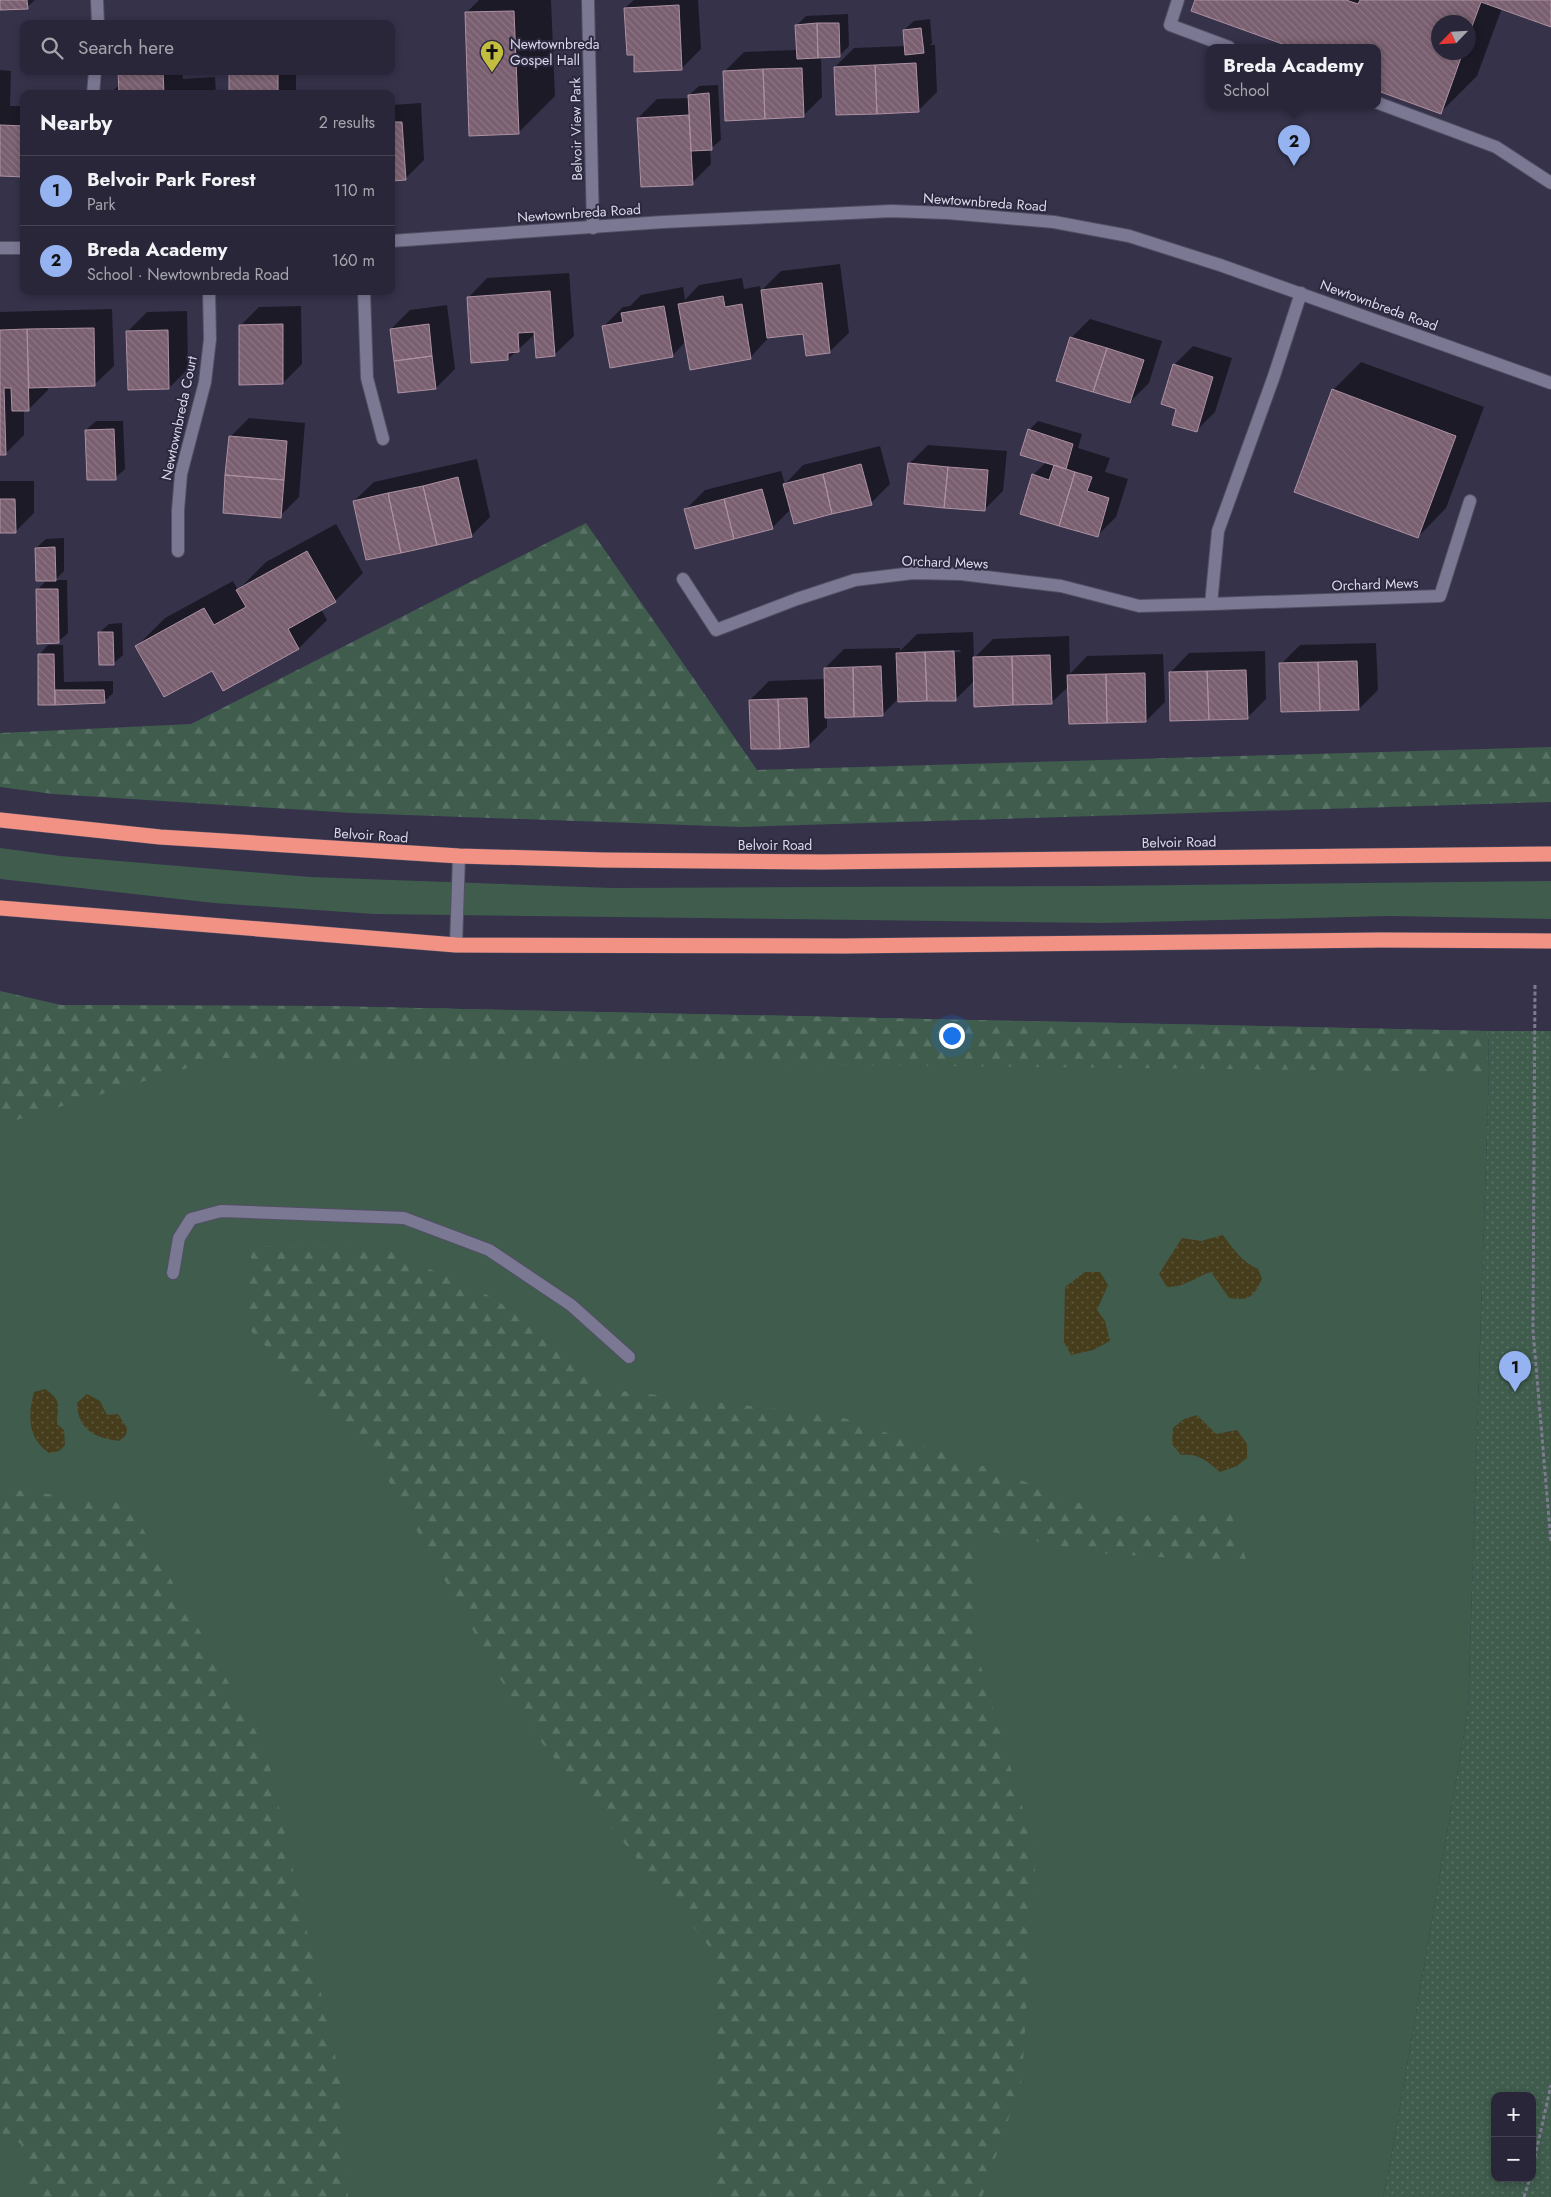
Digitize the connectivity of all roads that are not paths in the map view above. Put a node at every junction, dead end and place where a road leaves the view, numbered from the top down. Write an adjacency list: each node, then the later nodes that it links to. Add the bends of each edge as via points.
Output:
1 (97, 0): 4 (street)
2 (588, 0): 10 (street, Belvoir View Park)
3 (1178, 0): 5 (street, via 1170,25)
4 (98, 20)
5 (1221, 44)
6 (95, 75): 7 (street)
7 (93, 90)
8 (1381, 104): 9 (street, via 1496,147)
9 (1551, 183)
10 (593, 228): 11 (street, Newtownbreda Road); 14 (street, Newtownbreda Road, via 891,211 1054,222 1129,236)
11 (395, 241)
12 (0, 248): 13 (street)
13 (20, 248)
14 (1301, 293): 17 (street, Newtownbreda Road); 22 (street, via 1218,531)
15 (209, 295): 20 (street, Newtownbreda Court, via 210,339 205,382 181,474)
16 (364, 295): 18 (street, via 367,378)
17 (1551, 383)
18 (383, 439)
19 (1470, 501): 22 (street, Orchard Mews, via 1440,596)
20 (178, 550)
21 (683, 579): 22 (street, Orchard Mews, via 716,630 855,580 913,572 1061,586 1139,606)
22 (1211, 604)
23 (0, 820): 25 (highway, Belvoir Road, via 160,837)
24 (1551, 854): 25 (highway, Belvoir Road, via 822,862)
25 (458, 856): 28 (street)
26 (0, 908): 28 (highway)
27 (1551, 941): 28 (highway)
28 (456, 945)
29 (173, 1273): 30 (street, via 179,1238 191,1219 221,1212 404,1218 489,1250 571,1305)
30 (629, 1357)

